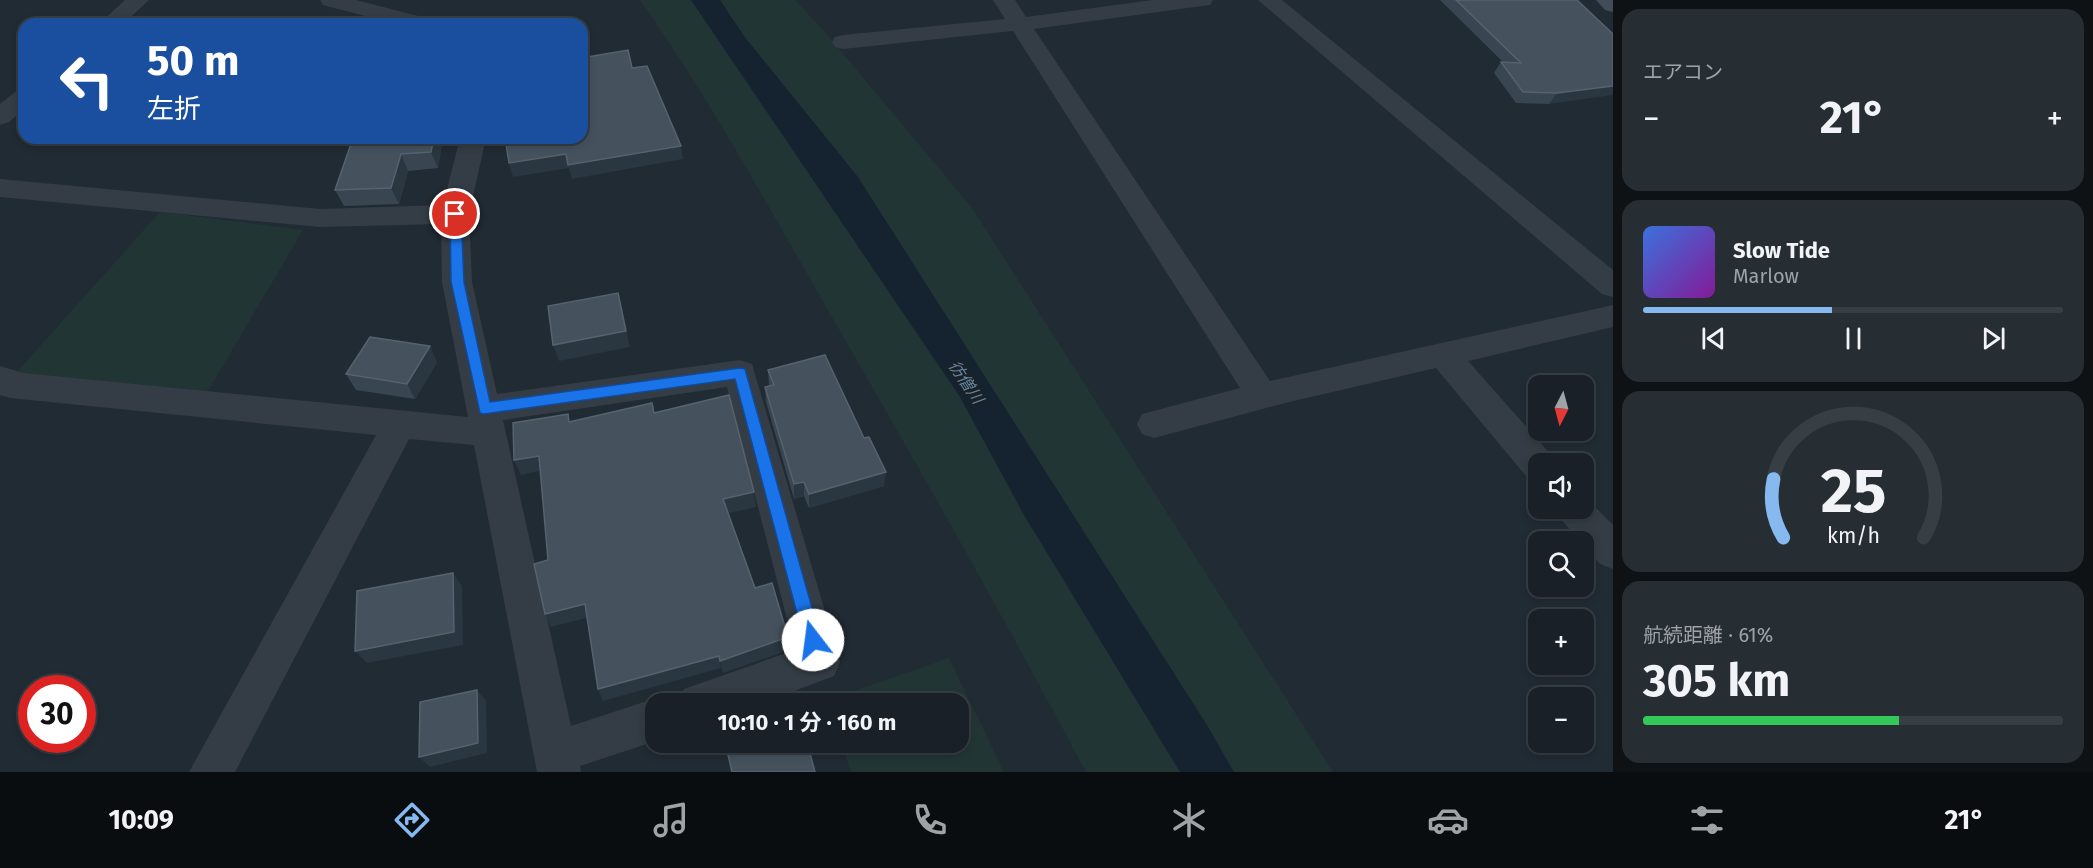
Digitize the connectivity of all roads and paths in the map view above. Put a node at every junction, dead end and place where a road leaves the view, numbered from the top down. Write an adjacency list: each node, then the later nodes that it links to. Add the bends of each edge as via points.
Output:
1 (138, 0): 8 (street)
2 (331, 0): 9 (street)
3 (1004, 0): 10 (street)
4 (1202, 0): 10 (street)
5 (1269, 0): 17 (street)
6 (1607, 0): 7 (street)
7 (1613, 5)
8 (117, 18)
9 (399, 18)
10 (1020, 24): 11 (street); 21 (street)
11 (843, 42)
12 (18, 102): 13 (street)
13 (0, 117)
14 (472, 144): 16 (street)
15 (0, 188): 16 (street, via 320,218)
16 (455, 214): 22 (street, via 457,282)
17 (1613, 286)
18 (1613, 316): 19 (street)
19 (1444, 355): 21 (street); 25 (street)
20 (0, 379): 24 (street, via 10,380 10,385)
21 (1262, 395): 23 (street)
22 (487, 421): 24 (street); 28 (street, via 740,373 819,662); 30 (street)
23 (1154, 424)
24 (399, 425): 31 (street)
25 (1528, 453)
26 (1584, 519): 27 (street)
27 (1613, 552)
28 (730, 693)
29 (645, 723): 30 (street)
30 (557, 763)
31 (211, 772)

